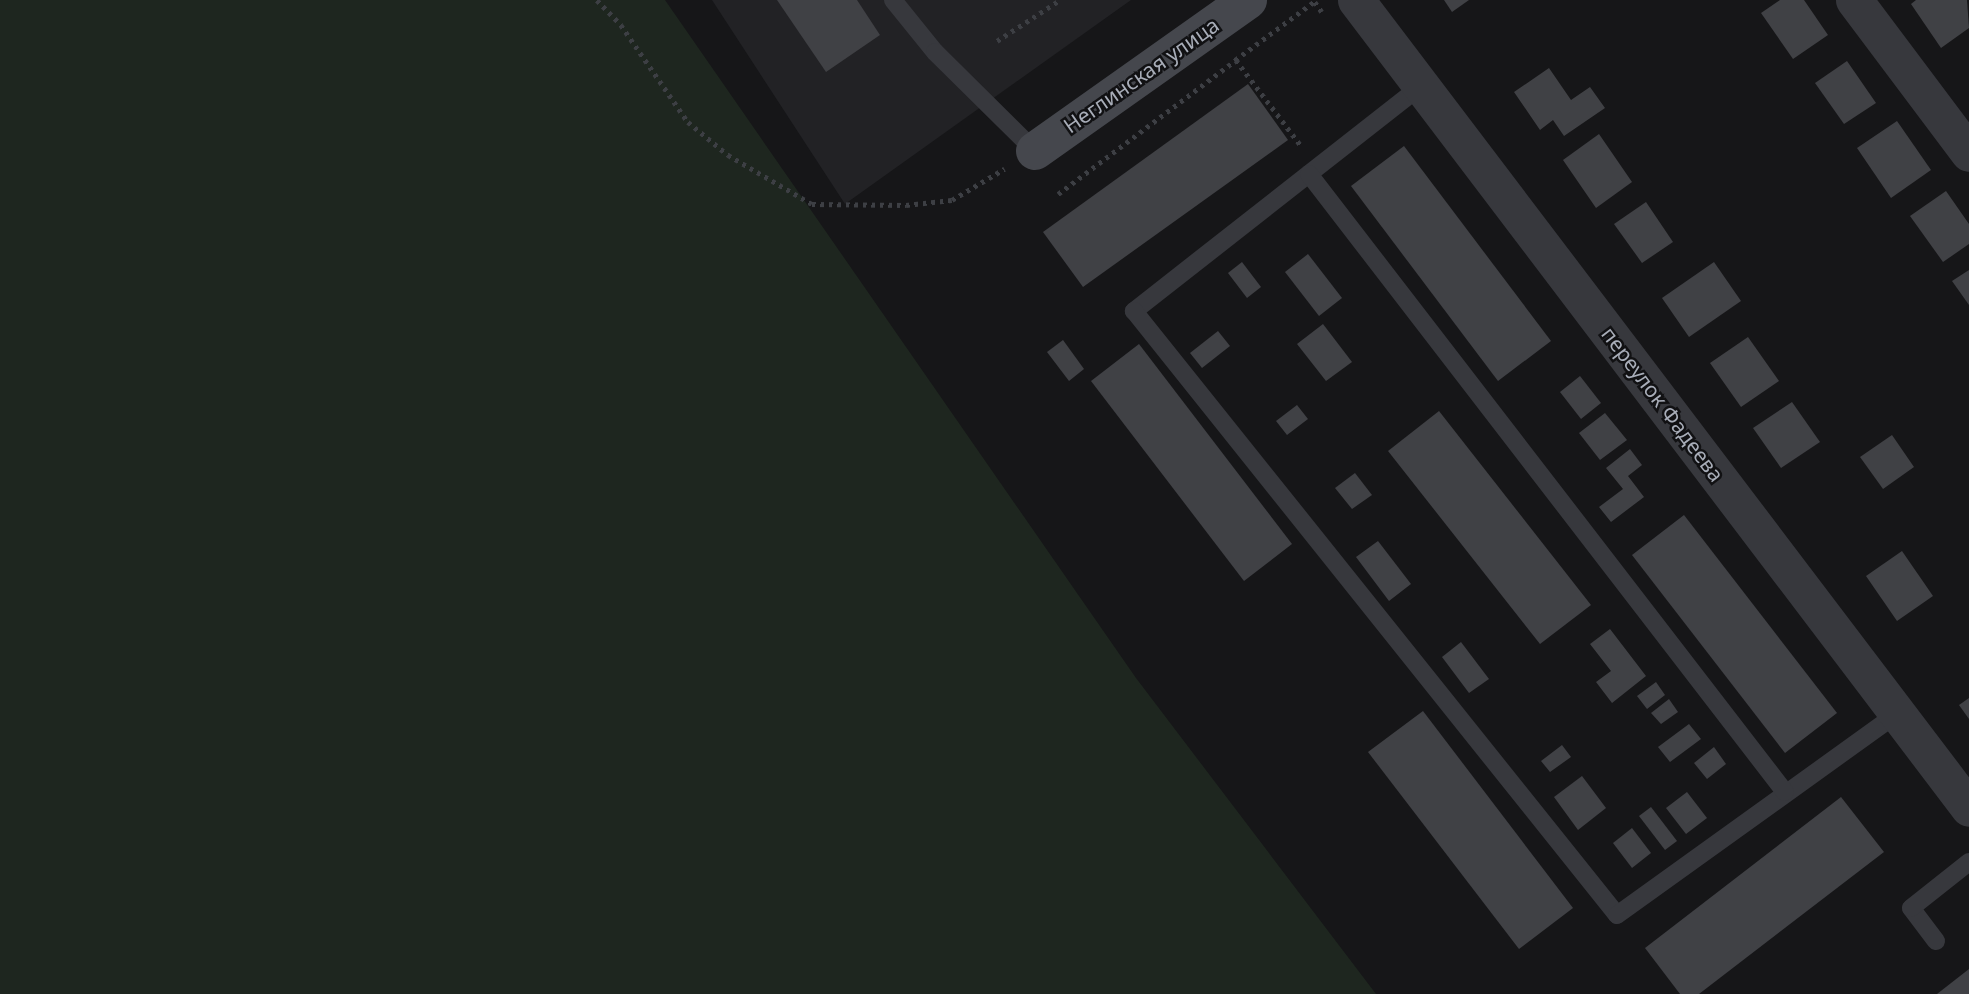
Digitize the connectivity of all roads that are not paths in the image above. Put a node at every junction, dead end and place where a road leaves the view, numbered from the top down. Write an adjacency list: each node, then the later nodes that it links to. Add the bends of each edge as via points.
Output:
1 (894, 0): 6 (lane, via 935,52)
2 (1248, 0): 6 (street, Неглинская улица)
3 (1356, 0): 5 (street, переулок Фадеева)
4 (1854, 0): 7 (street)
5 (1421, 86): 8 (lane); 9 (street, переулок Фадеева)
6 (1035, 151)
7 (1969, 153)
8 (1313, 171): 10 (lane); 10 (lane, via 1134,311 1617,915)
9 (1897, 714): 10 (lane); 11 (street, переулок Фадеева)
10 (1785, 792)
11 (1969, 808)
12 (1969, 862): 13 (lane, via 1911,908)
13 (1936, 941)

